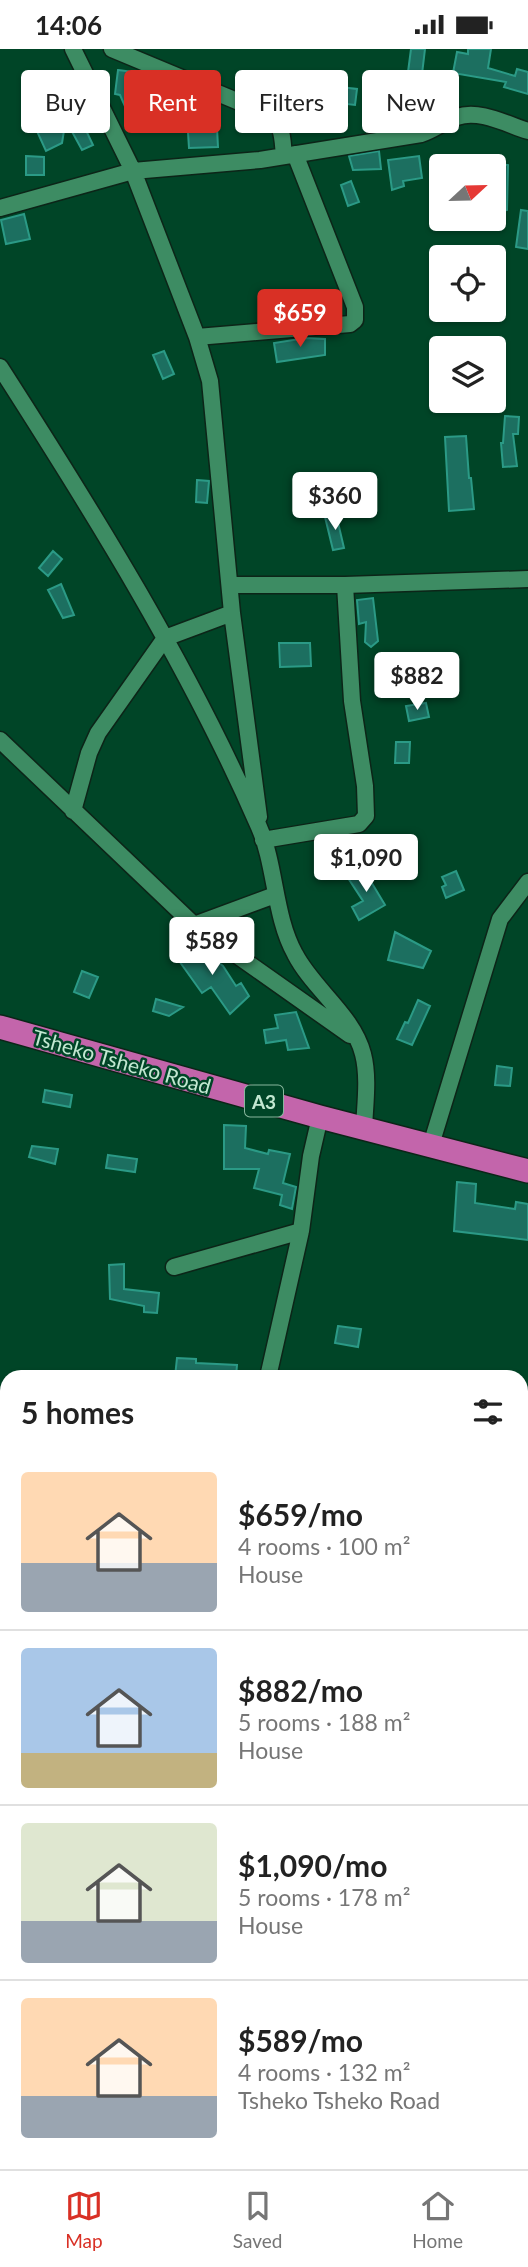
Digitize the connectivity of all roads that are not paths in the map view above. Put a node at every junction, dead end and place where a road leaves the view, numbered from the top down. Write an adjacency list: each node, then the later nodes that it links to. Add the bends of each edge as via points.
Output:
1 (73, 49): 5 (street)
2 (112, 49): 4 (street, via 268,114 277,120)
3 (528, 131): 4 (street, via 477,114 459,116 421,134)
4 (289, 155): 5 (street); 7 (street, via 355,307 355,320)
5 (133, 171): 6 (street); 7 (street)
6 (0, 208)
7 (197, 337): 10 (street, via 210,381)
8 (0, 367): 13 (street)
9 (528, 579): 11 (street)
10 (231, 585): 11 (street); 12 (street)
11 (345, 585): 16 (street, via 352,701 366,816 359,824)
12 (232, 613): 13 (street); 16 (street)
13 (165, 638): 15 (street, via 98,733); 16 (street)
14 (0, 740): 15 (street)
15 (73, 811): 19 (street)
16 (262, 835): 18 (street)
17 (528, 882): 24 (street, via 500,919)
18 (275, 895): 19 (street); 21 (street, via 295,956)
19 (194, 925): 21 (street)
20 (0, 1027): 22 (highway, Tsheko Tsheko Road / A3)
21 (356, 1039): 23 (street, via 364,1057)
22 (320, 1117): 23 (highway, Tsheko Tsheko Road / A3); 26 (street)
23 (365, 1128): 24 (highway, Tsheko Tsheko Road / A3)
24 (431, 1145): 25 (highway, Tsheko Tsheko Road / A3)
25 (528, 1171)
26 (301, 1231): 27 (street); 28 (street)
27 (174, 1267)
28 (270, 1370)

